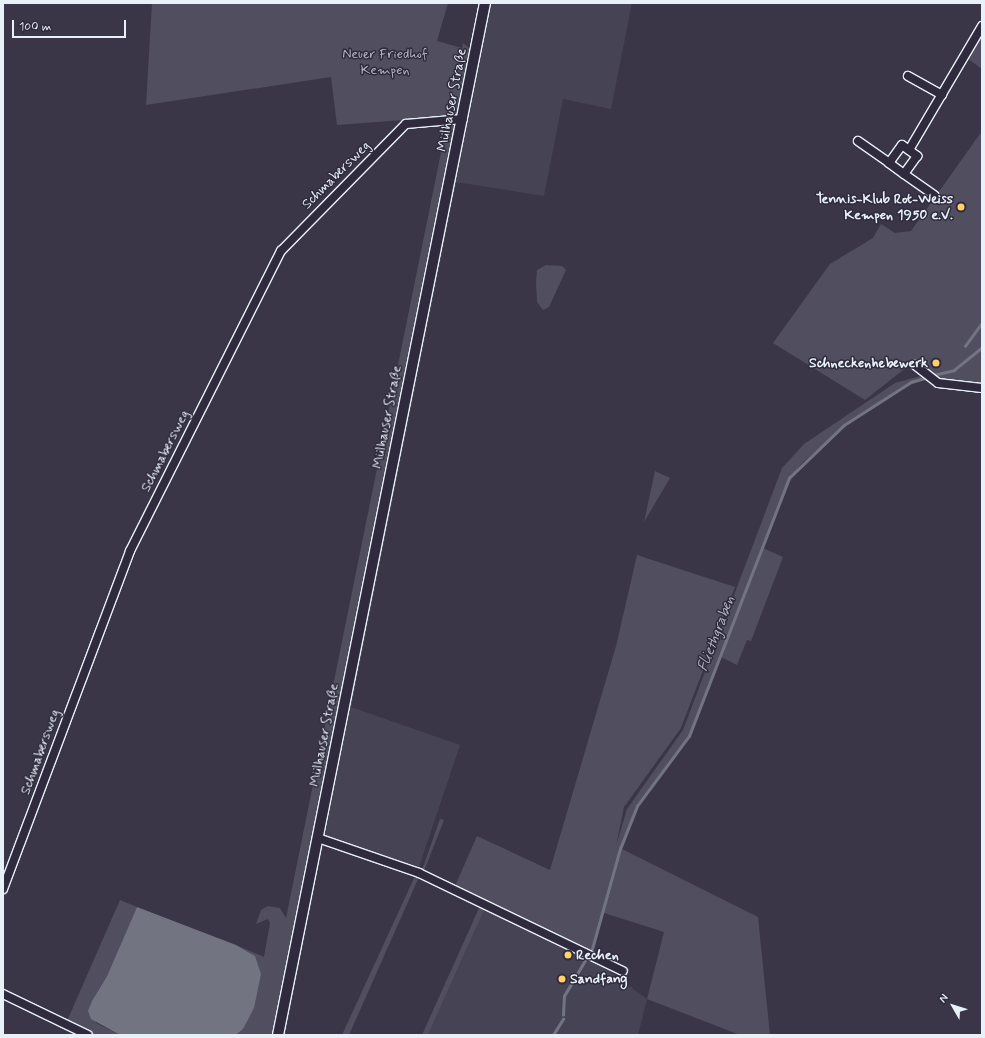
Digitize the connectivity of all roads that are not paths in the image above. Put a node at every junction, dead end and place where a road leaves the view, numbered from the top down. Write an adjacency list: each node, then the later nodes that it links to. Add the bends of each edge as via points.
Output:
1 (485, 3): 5 (street, Mülhauser Straße)
2 (982, 26): 4 (street)
3 (908, 76): 4 (street)
4 (942, 95): 7 (street)
5 (463, 119): 13 (street, Mülhauser Straße); 14 (street, Schmabersweg, via 406,124 281,251 130,551)
6 (858, 141): 8 (street)
7 (909, 150): 8 (street, via 902,145); 9 (street, via 917,156)
8 (889, 163): 9 (street)
9 (904, 174): 10 (street)
10 (934, 195)
11 (915, 365): 12 (street, via 938,383)
12 (982, 388)
13 (318, 838): 15 (street, via 419,873); 18 (street, Mülhauser Straße)
14 (3, 889)
15 (623, 971)
16 (3, 994): 17 (street)
17 (88, 1035)
18 (278, 1035)

